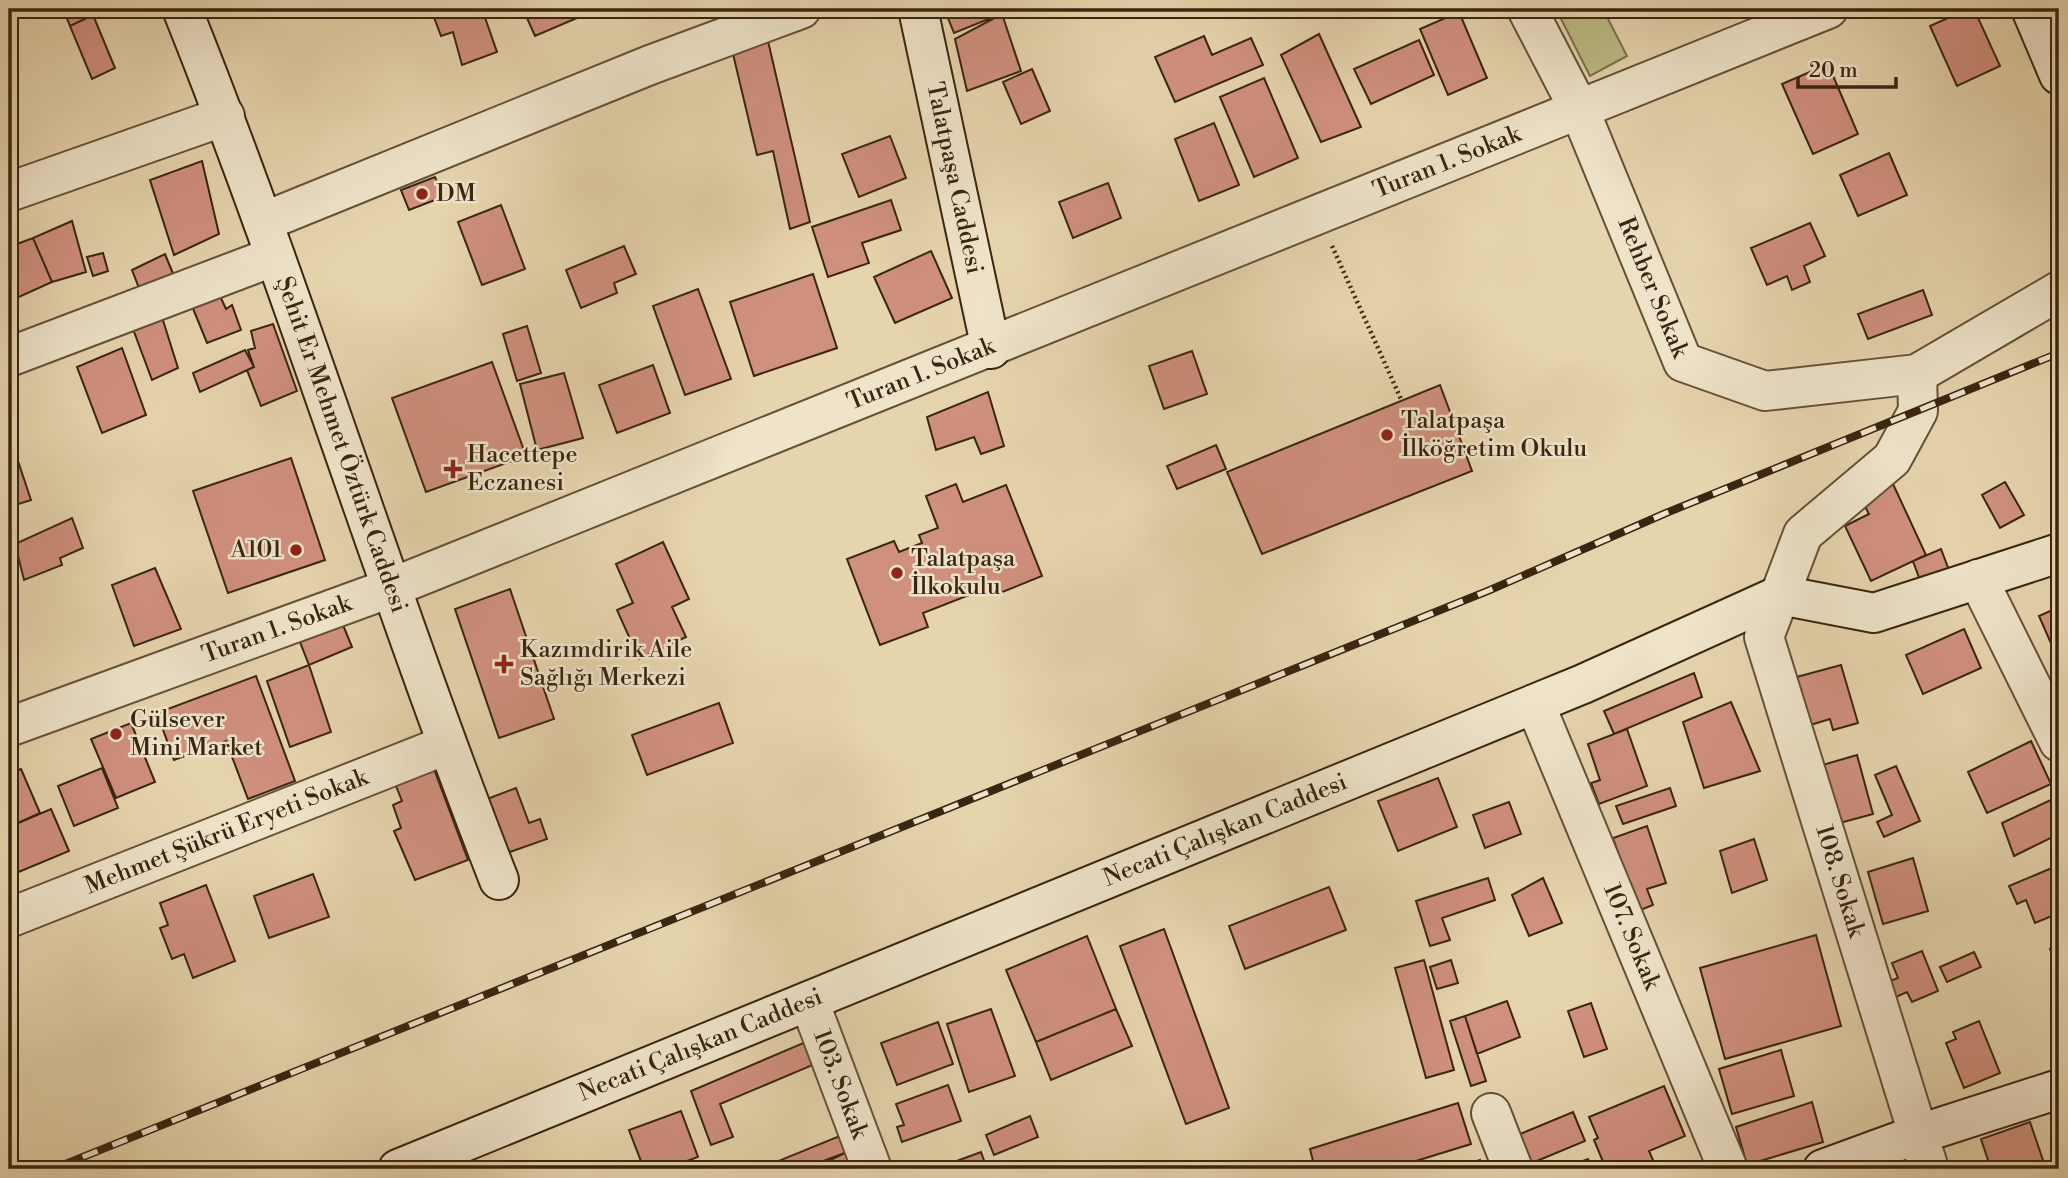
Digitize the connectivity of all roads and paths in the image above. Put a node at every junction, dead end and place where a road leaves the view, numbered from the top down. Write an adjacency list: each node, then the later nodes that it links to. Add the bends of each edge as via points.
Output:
1 (182, 9): 9 (street, Şehit Er Mehmet Öztürk Caddesi)
2 (801, 9): 12 (street, via 650,65)
3 (918, 9): 14 (street, Talatpaşa Caddesi)
4 (1527, 9): 8 (street, Rehber Sokak)
5 (1828, 9): 8 (street, Turan 1. Sokak)
6 (2031, 9): 7 (street)
7 (2059, 75)
8 (1580, 111): 14 (street, Turan 1. Sokak); 16 (street, Rehber Sokak, via 1676,364 1765,391)
9 (225, 116): 10 (street); 12 (street, Şehit Er Mehmet Öztürk Caddesi)
10 (9, 192)
11 (1326, 234): 17 (path)
12 (269, 239): 15 (street); 20 (street, Şehit Er Mehmet Öztürk Caddesi)
13 (2059, 291): 16 (street, Rehber Sokak)
14 (990, 349): 20 (street, Turan 1. Sokak)
15 (9, 357)
16 (1917, 374): 21 (street, 108. Sokak, via 1918,411 1892,459 1803,534)
17 (1401, 399)
18 (2059, 553): 19 (street)
19 (1978, 579): 21 (street, via 1874,613); 24 (street)
20 (393, 587): 23 (street, Turan 1. Sokak); 25 (street, Şehit Er Mehmet Öztürk Caddesi)
21 (1780, 594): 22 (street, Necati Çalışkan Caddesi); 31 (street, 108. Sokak, via 1764,637)
22 (1535, 704): 28 (street, Necati Çalışkan Caddesi); 35 (street, 107. Sokak)
23 (9, 727)
24 (2059, 742)
25 (446, 745): 26 (street, Şehit Er Mehmet Öztürk Caddesi); 27 (street, Mehmet Şükrü Eryeti Sokak)
26 (499, 880)
27 (9, 918)
28 (809, 1001): 32 (street, Necati Çalışkan Caddesi); 33 (street, 103. Sokak)
29 (2059, 1089): 31 (street)
30 (1491, 1113): 34 (street)
31 (1922, 1152): 36 (street)
32 (398, 1169)
33 (872, 1169)
34 (1513, 1169)
35 (1728, 1169)
36 (1823, 1169)

